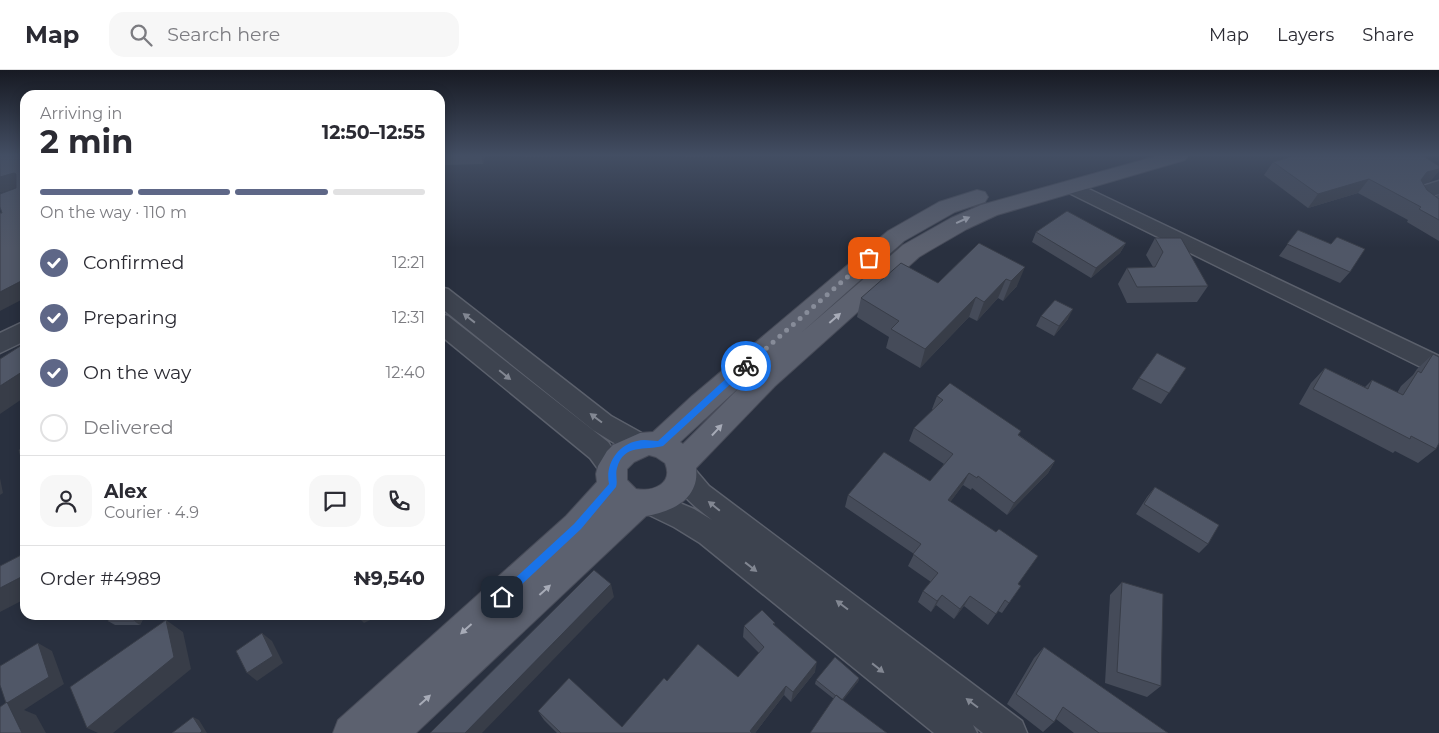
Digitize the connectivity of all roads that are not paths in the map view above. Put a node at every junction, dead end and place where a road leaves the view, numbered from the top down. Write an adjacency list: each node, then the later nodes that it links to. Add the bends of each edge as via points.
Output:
1 (1012, 187): 10 (main road, via 947,207 918,222 869,258 702,404)
2 (1072, 187): 9 (street); 11 (main road, one-way to 2, via 766,379 911,251 960,221)
3 (1439, 188): 4 (street, via 1421,195)
4 (1439, 210)
5 (445, 299): 10 (street, one-way to 5, via 602,423)
6 (445, 326): 12 (street, one-way to 12, via 599,450)
7 (20, 333): 8 (street)
8 (0, 344)
9 (1439, 367)
10 (649, 444): 11 (main road, via 670,448 678,456); 12 (main road, via 627,449 619,456)
11 (683, 469): 12 (main road, via 680,485 663,500); 16 (street, one-way to 11, via 721,511 700,494)
12 (629, 490): 13 (main road, one-way to 13, via 578,526); 14 (main road, one-way to 12); 15 (street, one-way to 15, via 710,534)
13 (351, 733)
14 (389, 733)
15 (960, 733)
16 (1010, 733)

